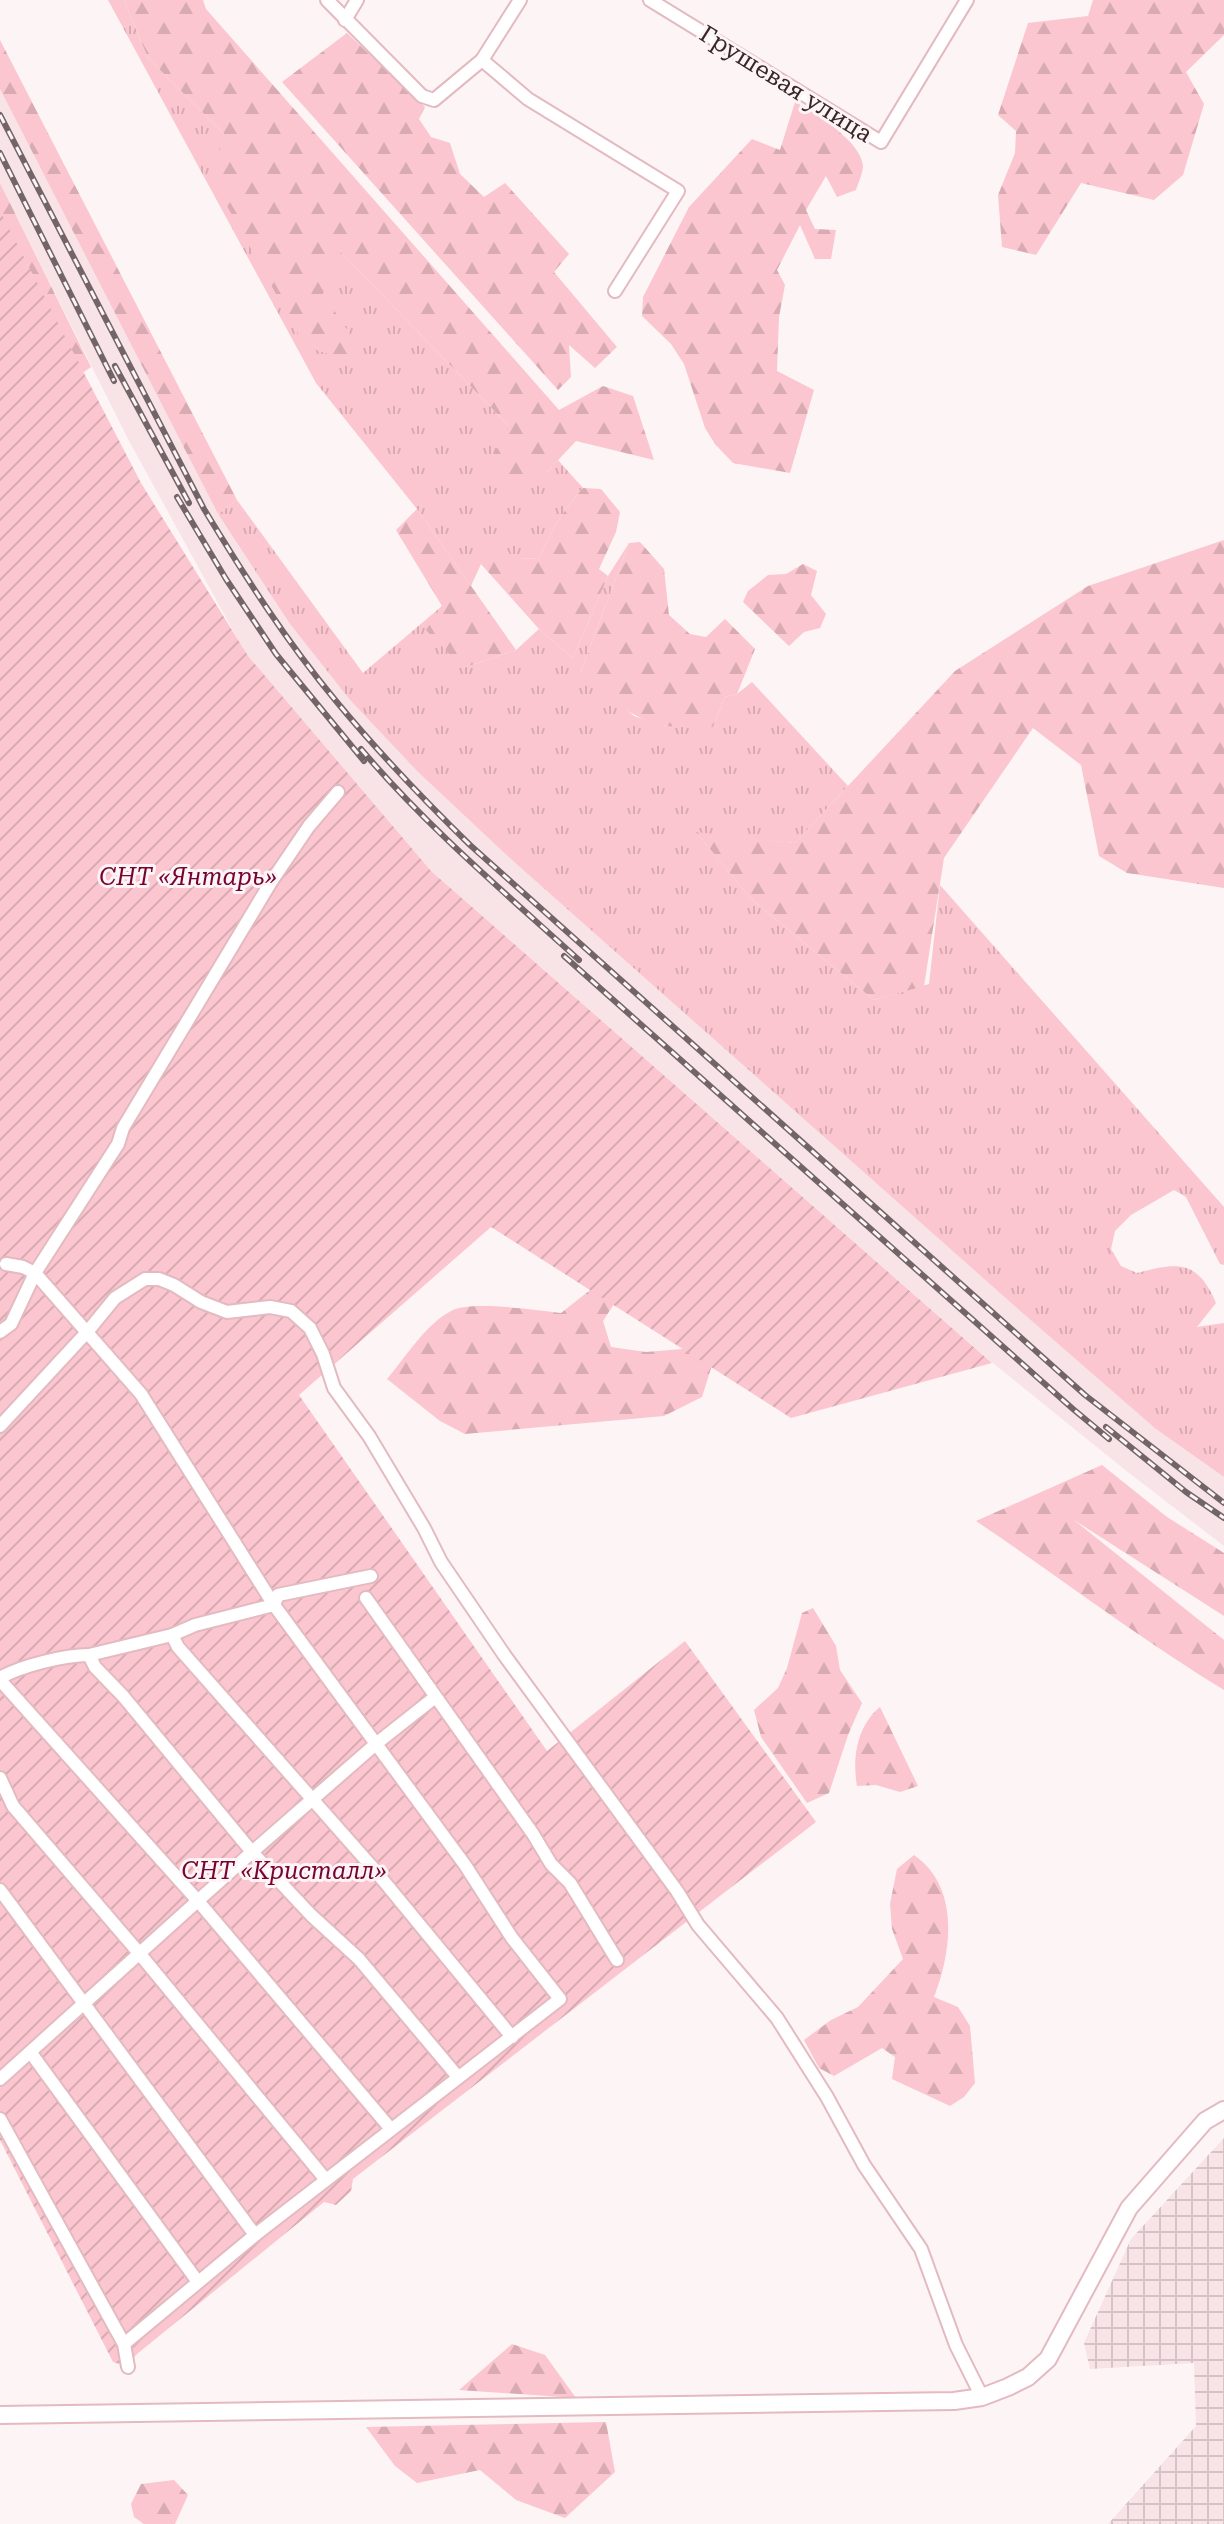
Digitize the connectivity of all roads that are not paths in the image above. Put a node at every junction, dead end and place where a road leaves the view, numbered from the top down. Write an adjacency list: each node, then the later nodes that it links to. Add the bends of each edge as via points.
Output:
1 (327, 0): 6 (street)
2 (357, 0): 6 (street)
3 (520, 0): 7 (street)
4 (650, 0): 5 (street, Грушевая улица, via 881,142)
5 (967, 0)
6 (345, 20): 7 (street, via 422,96 434,100)
7 (482, 60): 8 (street, via 528,99 678,191)
8 (615, 291)
9 (338, 792): 11 (street, via 271,882 118,1144)
10 (6, 1264): 11 (street)
11 (35, 1273): 12 (street); 13 (street, via 11,1324)
12 (88, 1331): 14 (street); 17 (street, via 141,1394); 43 (street, via 115,1298 145,1279 159,1279 216,1309 291,1311 310,1328 334,1388 369,1436 474,1613 698,1925 777,2018 827,2097 864,2165 921,2249 956,2345)
13 (0, 1332)
14 (0, 1426)
15 (371, 1576): 17 (street, via 278,1595)
16 (366, 1598): 21 (street)
17 (274, 1605): 18 (street); 22 (street)
18 (172, 1635): 19 (street); 24 (street)
19 (89, 1655): 20 (street); 25 (street)
20 (0, 1679): 27 (street)
21 (434, 1698): 22 (street); 29 (street, via 551,1864 570,1883)
22 (377, 1743): 24 (street); 31 (street, via 560,1999)
23 (0, 1778): 28 (street, via 13,1806)
24 (312, 1800): 25 (street); 31 (street)
25 (252, 1852): 27 (street); 33 (street, via 359,1959)
26 (0, 1890): 30 (street)
27 (198, 1901): 28 (street); 37 (street)
28 (139, 1953): 30 (street); 38 (street)
29 (617, 1960)
30 (85, 2003): 32 (street); 39 (street)
31 (512, 2037): 33 (street)
32 (31, 2053): 34 (street); 40 (street)
33 (458, 2077): 37 (street)
34 (0, 2079)
35 (1224, 2110): 43 (main road, via 1205,2121 1129,2208 1048,2359 1028,2377)
36 (0, 2119): 41 (street)
37 (390, 2128): 38 (street)
38 (326, 2180): 39 (street)
39 (255, 2235): 40 (street)
40 (198, 2282): 41 (street)
41 (124, 2344): 42 (street)
42 (128, 2367)
43 (982, 2397): 44 (main road)
44 (0, 2415)

